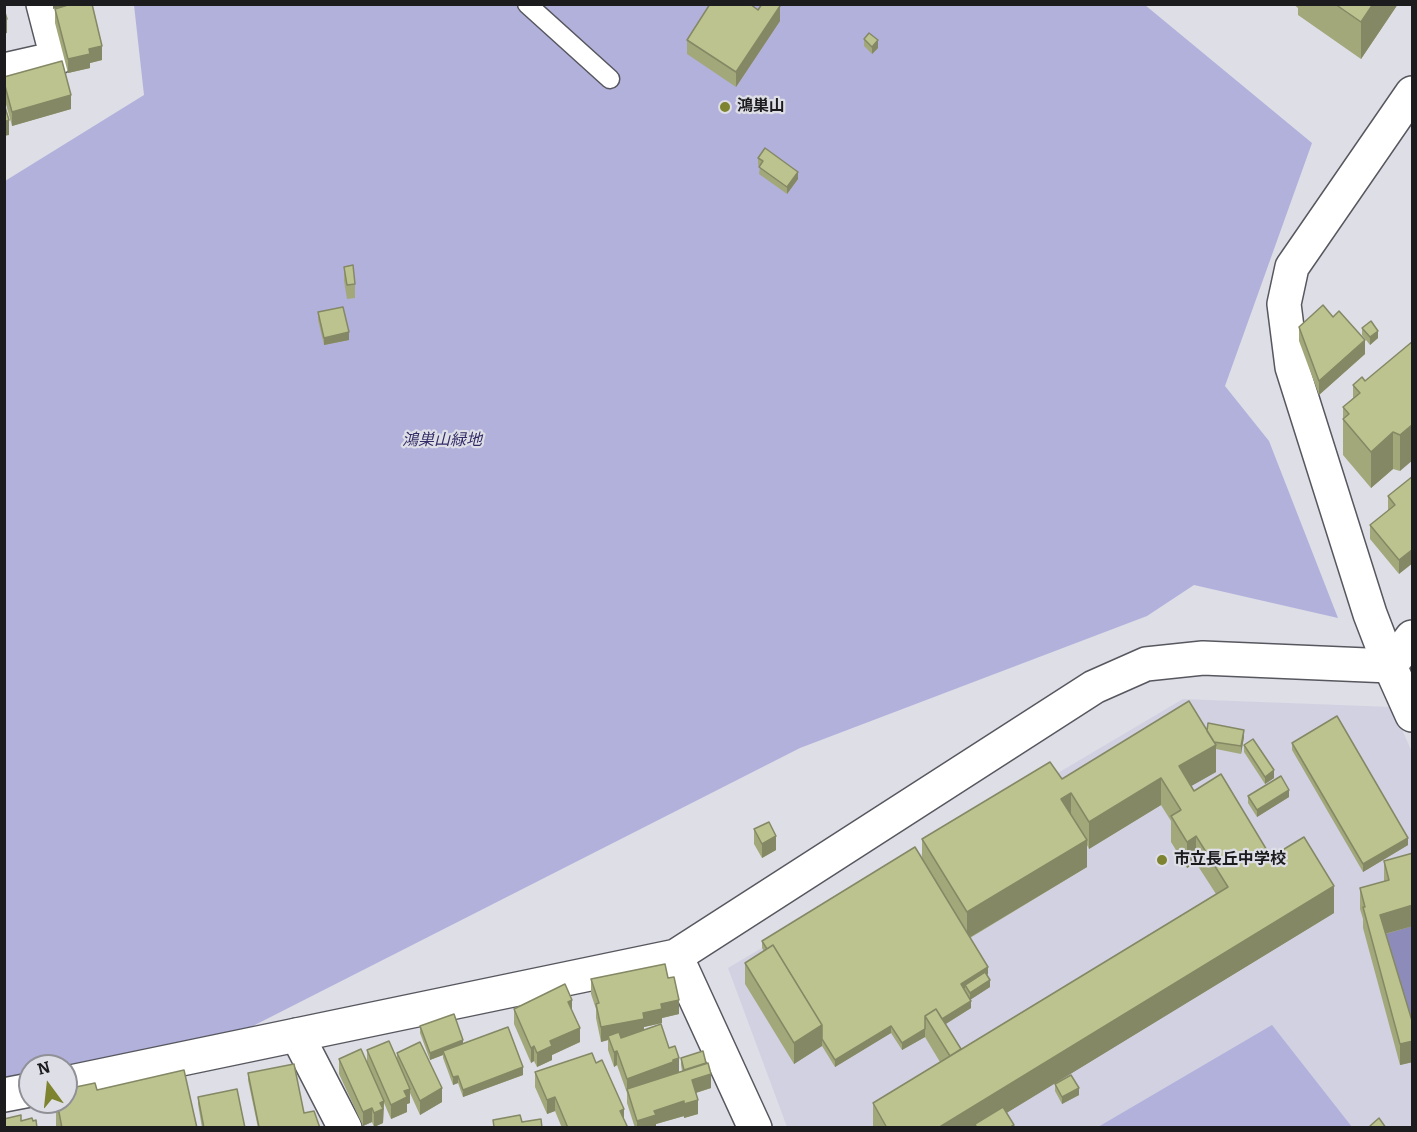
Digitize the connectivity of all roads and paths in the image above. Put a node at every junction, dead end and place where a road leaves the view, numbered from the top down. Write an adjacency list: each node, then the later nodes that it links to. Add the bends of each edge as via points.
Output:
1 (43, 4): 3 (street, via 57,58)
2 (527, 4): 4 (lane)
3 (4, 70)
4 (610, 79)
5 (1413, 93): 7 (street, via 1292,267 1284,304 1292,367)
6 (1413, 638): 7 (street)
7 (1390, 666): 8 (street); 9 (street, via 1203,658 1146,664 1094,687)
8 (1413, 715)
9 (676, 956): 10 (street); 13 (street)
10 (297, 1035): 11 (street); 12 (street)
11 (78, 1081)
12 (345, 1128)
13 (755, 1128)

